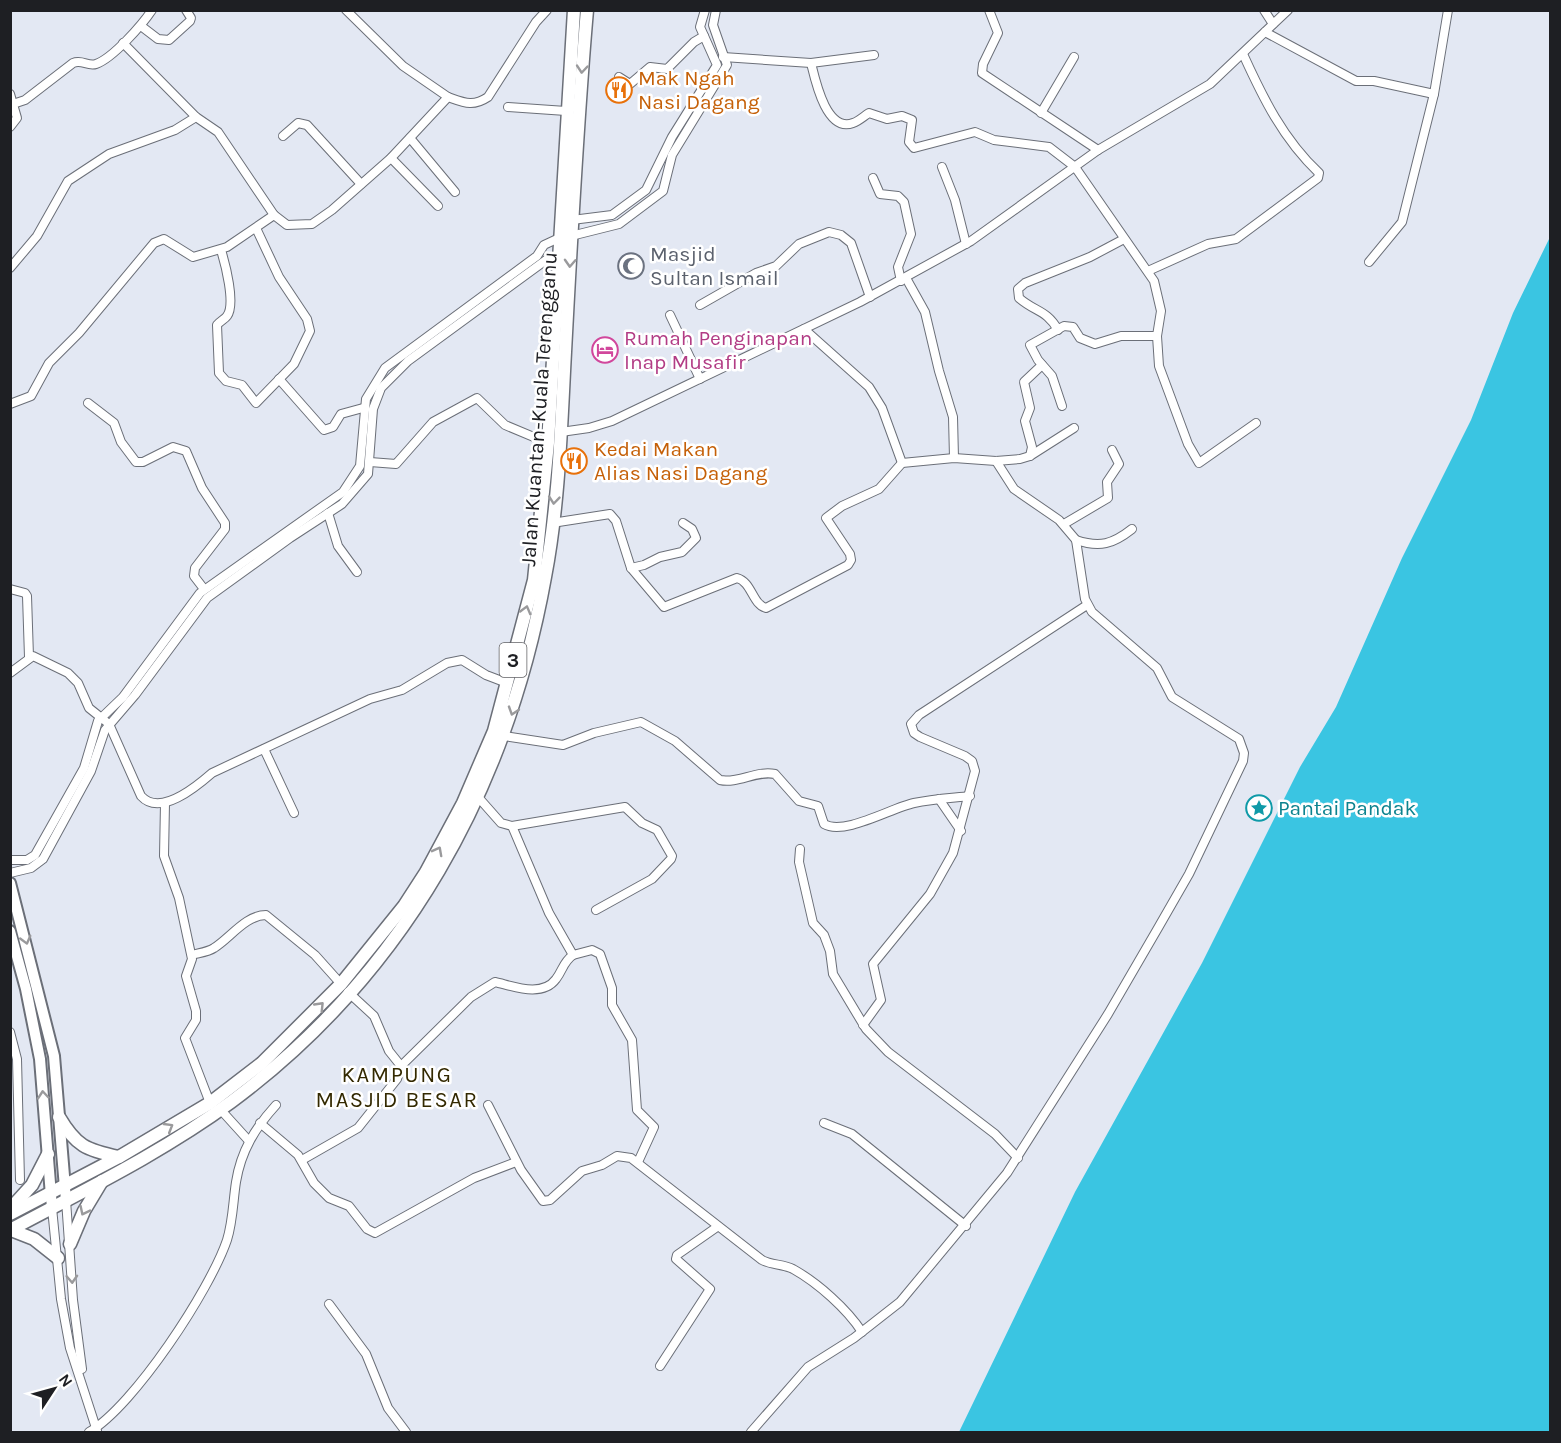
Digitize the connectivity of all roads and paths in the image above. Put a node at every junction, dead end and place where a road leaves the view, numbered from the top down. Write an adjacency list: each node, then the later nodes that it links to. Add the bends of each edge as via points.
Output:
1 (153, 10): 14 (street)
2 (186, 10): 14 (street, via 190,21 169,40 158,39)
3 (346, 10): 27 (street, via 403,66)
4 (547, 10): 27 (street, via 489,97 470,104)
5 (574, 10): 30 (highway, Jalan Kuantan-Kuala Terengganu / 3)
6 (587, 10): 45 (highway, Jalan Kuantan-Kuala Terengganu / 3, one-way to 45)
7 (705, 10): 16 (street, via 700,27)
8 (716, 10): 20 (street, via 714,25)
9 (989, 10): 31 (street, via 998,33 982,73)
10 (1264, 10): 13 (street)
11 (1288, 10): 13 (street)
12 (1448, 10): 26 (street)
13 (1273, 24): 15 (street)
14 (141, 26): 17 (street)
15 (1265, 32): 18 (street); 26 (street, via 1356,81)
16 (704, 36): 22 (street); 24 (street, via 667,69 650,67 630,84)
17 (123, 42): 28 (street, via 96,64 73,63); 32 (street)
18 (1243, 54): 36 (street, via 1205,87); 54 (street, via 1268,108 1296,150 1319,173 1318,178 1236,239 1208,244)
19 (874, 55): 23 (street)
20 (727, 57): 22 (street); 23 (street); 47 (street, via 727,65 672,155 663,191 619,224)
21 (1074, 57): 31 (street)
22 (715, 59): 45 (street, via 716,67 672,137 646,190 612,215)
23 (811, 63): 39 (street, via 823,104 839,122 853,123 869,113 889,120 909,118 909,142 915,148 975,132 994,140 1049,147)
24 (619, 77)
25 (10, 94): 28 (street)
26 (1434, 94): 52 (street, via 1402,222)
27 (448, 97): 35 (street)
28 (14, 104): 33 (street, via 16,118)
29 (508, 107): 30 (street)
30 (566, 111): 47 (highway, Jalan Kuantan-Kuala Terengganu / 3)
31 (1041, 113): 36 (street)
32 (196, 117): 44 (street, via 218,132); 53 (street, via 175,130 109,154 76,174 63,187 36,236)
33 (10, 127)
34 (283, 136): 41 (street, via 303,123)
35 (410, 138): 37 (street); 42 (street)
36 (1098, 150): 39 (street)
37 (391, 158): 41 (street); 43 (street)
38 (942, 167): 49 (street)
39 (1075, 167): 48 (street); 49 (street)
40 (873, 178): 55 (street, via 880,195 897,196 904,202 911,234 898,267)
41 (361, 184): 44 (street, via 312,224 287,225)
42 (455, 192)
43 (438, 206)
44 (274, 215): 46 (street)
45 (572, 220): 47 (highway, Jalan Kuantan-Kuala Terengganu / 3)
46 (256, 228): 50 (street); 63 (street, via 310,331 300,356)
47 (565, 237): 51 (highway, Jalan Kuantan-Kuala Terengganu / 3); 68 (street, via 544,245 537,256 385,368 371,386); 71 (highway, Jalan Kuantan-Kuala Terengganu / 3, one-way to 71)
48 (1124, 239): 54 (street); 60 (street, via 1018,289 1019,298 1048,314)
49 (966, 244): 55 (street)
50 (221, 250): 63 (street, via 230,307 217,325 219,373 226,381 242,385 256,403); 66 (street, via 193,257 164,239 154,243 49,363 31,396)
51 (558, 255): 72 (highway, Jalan Kuantan-Kuala Terengganu / 3); 77 (street, via 408,361 381,388 373,410)
52 (1369, 262)
53 (10, 268)
54 (1148, 271): 61 (street, via 1159,294)
55 (907, 278): 56 (street); 75 (street, via 925,312 953,417)
56 (870, 297): 57 (street, via 851,243 842,235 829,232 799,244 776,266); 59 (street)
57 (700, 305)
58 (670, 315): 64 (street)
59 (804, 329): 64 (street); 78 (street, via 869,387 882,408)
60 (1058, 330): 61 (street, via 1070,326 1080,338 1095,344 1121,336); 62 (street, via 1030,345)
61 (1157, 336): 69 (street, via 1159,366 1199,463)
62 (1042, 365): 67 (street, via 1052,376); 74 (street, via 1024,382 1030,408 1025,421 1032,447)
63 (279, 379): 68 (street, via 324,430 333,427 341,414)
64 (700, 379): 71 (street, via 599,426)
65 (88, 403): 88 (street, via 114,423 121,442 136,462 173,447 186,451 202,488 225,523 225,529 195,568 194,576)
66 (10, 404)
67 (1062, 406)
68 (363, 408): 88 (street, via 360,465 343,492)
69 (1256, 423)
70 (1074, 428): 74 (street)
71 (561, 432): 80 (highway, Jalan Kuantan-Kuala Terengganu / 3, one-way to 80)
72 (548, 443): 77 (street, via 506,425 477,398 433,422 396,464); 92 (highway, Jalan Kuantan-Kuala Terengganu / 3, one-way to 72, via 534,580)
73 (1112, 450): 82 (street, via 1119,464 1107,482 1108,498)
74 (1030, 456): 76 (street)
75 (954, 458): 76 (street); 78 (street)
76 (996, 461): 82 (street, via 1022,496)
77 (370, 462): 79 (street, via 368,474 349,498)
78 (902, 463): 85 (street, via 879,489 826,518 850,554 848,565 766,608 737,578 664,607)
79 (328, 513): 86 (street, via 338,546); 94 (street, via 207,598)
80 (552, 523): 85 (street, via 610,514 616,521); 95 (highway, Jalan Kuantan-Kuala Terengganu / 3, one-way to 95, via 546,576 520,690)
81 (683, 523): 85 (street, via 696,538 686,550)
82 (1064, 524): 84 (street)
83 (1132, 529): 84 (street, via 1108,544)
84 (1076, 540): 89 (street)
85 (631, 568)
86 (357, 572)
87 (10, 589): 90 (street, via 27,596)
88 (204, 589): 93 (street, via 128,690)
89 (1087, 605): 99 (street, via 911,724 920,737 972,760 975,771); 127 (street, via 1157,668 1172,697 1239,739 1243,762 1189,874)
90 (29, 657): 91 (street); 93 (street, via 39,657 68,673 78,683 89,708)
91 (10, 673)
92 (507, 683): 96 (street, via 455,660 410,686 370,699); 114 (highway, Jalan Kuantan-Kuala Terengganu / 3, one-way to 92, via 426,872 479,768)
93 (101, 717): 94 (street); 107 (street, via 84,768 35,855 27,860)
94 (109, 724): 102 (street, via 141,796 151,803); 108 (street, via 92,771 44,859 31,868)
95 (504, 736): 100 (highway, Jalan Kuantan-Kuala Terengganu / 3); 101 (street, via 563,745 641,722 675,741 720,780 775,774 800,801 818,806 824,824 831,828 849,826 908,804)
96 (278, 743): 97 (street); 98 (street)
97 (264, 749): 98 (street); 102 (street, via 212,773 199,785)
98 (273, 764): 103 (street)
99 (970, 796): 101 (street); 105 (street)
100 (478, 797): 104 (street, via 501,823); 114 (highway, Jalan Kuantan-Kuala Terengganu / 3, via 413,913)
101 (939, 800): 105 (street)
102 (165, 803): 112 (street, via 164,856 179,898)
103 (294, 813)
104 (512, 826): 110 (street, via 625,807 642,823 657,830 671,859 652,879); 113 (street, via 549,913)
105 (961, 831): 115 (street, via 930,894 873,964 881,1000)
106 (800, 849): 115 (street, via 799,862 813,923 824,935 831,970)
107 (10, 860)
108 (10, 873)
109 (10, 883): 121 (main road, one-way to 121, via 54,1056)
110 (596, 910)
111 (10, 931): 125 (main road, one-way to 111, via 38,1048)
112 (192, 955): 114 (street, via 211,950 234,931 266,915 315,956); 119 (street, via 186,976 196,1020 185,1038)
113 (573, 955): 117 (street, via 563,963 553,982 538,988 490,983); 130 (street, via 592,950 600,954 612,988 612,1005 632,1040 637,1110 653,1124 655,1131)
114 (345, 988): 117 (street, via 374,1016 389,1051); 119 (highway, Jalan Kuantan-Kuala Terengganu / 3)
115 (863, 1025): 127 (street, via 882,1047 995,1134)
116 (10, 1032): 131 (street, via 17,1059)
117 (401, 1066): 128 (street, via 397,1078 358,1128)
118 (488, 1105): 129 (street)
119 (215, 1106): 124 (street); 126 (highway, Jalan Kuantan-Kuala Terengganu / 3, one-way to 119); 132 (highway, Jalan Kuantan-Kuala Terengganu / 3, via 162,1147)
120 (276, 1106): 122 (street)
121 (59, 1117): 126 (highway, via 81,1146); 133 (main road)
122 (260, 1123): 124 (street); 128 (street)
123 (824, 1123): 138 (street, via 852,1134)
124 (249, 1141): 147 (street, via 238,1173 227,1239 213,1276 168,1345)
125 (48, 1154): 134 (main road); 137 (highway, via 32,1185)
126 (119, 1157): 133 (highway, Jalan Kuantan-Kuala Terengganu / 3)
127 (1018, 1158): 138 (street)
128 (302, 1160): 129 (street, via 314,1183 329,1198 350,1206 367,1229 375,1233 474,1178)
129 (516, 1162): 130 (street, via 546,1202 582,1171 617,1156)
130 (638, 1162): 139 (street)
131 (20, 1180)
132 (102, 1180): 135 (highway, Jalan Kuantan-Kuala Terengganu / 3); 141 (highway, one-way to 141)
133 (65, 1185): 134 (highway, Jalan Kuantan-Kuala Terengganu / 3); 135 (main road)
134 (50, 1193): 136 (main road); 137 (highway, Jalan Kuantan-Kuala Terengganu / 3)
135 (66, 1200): 136 (highway, Jalan Kuantan-Kuala Terengganu / 3); 141 (street)
136 (52, 1208): 140 (highway, Jalan Kuantan-Kuala Terengganu / 3); 142 (street)
137 (10, 1211)
138 (966, 1226): 144 (street, via 900,1302)
139 (717, 1227): 144 (street, via 766,1262 802,1275 847,1311); 145 (street, via 677,1256 710,1289)
140 (11, 1230): 142 (highway, via 34,1239)
141 (70, 1244): 146 (street, one-way to 146)
142 (58, 1258): 146 (street, via 68,1338)
143 (329, 1304): 148 (street, via 366,1354 388,1408)
144 (862, 1332): 149 (street, via 808,1367)
145 (660, 1366)
146 (84, 1386): 147 (street)
147 (94, 1431)
148 (406, 1432)
149 (751, 1432)

